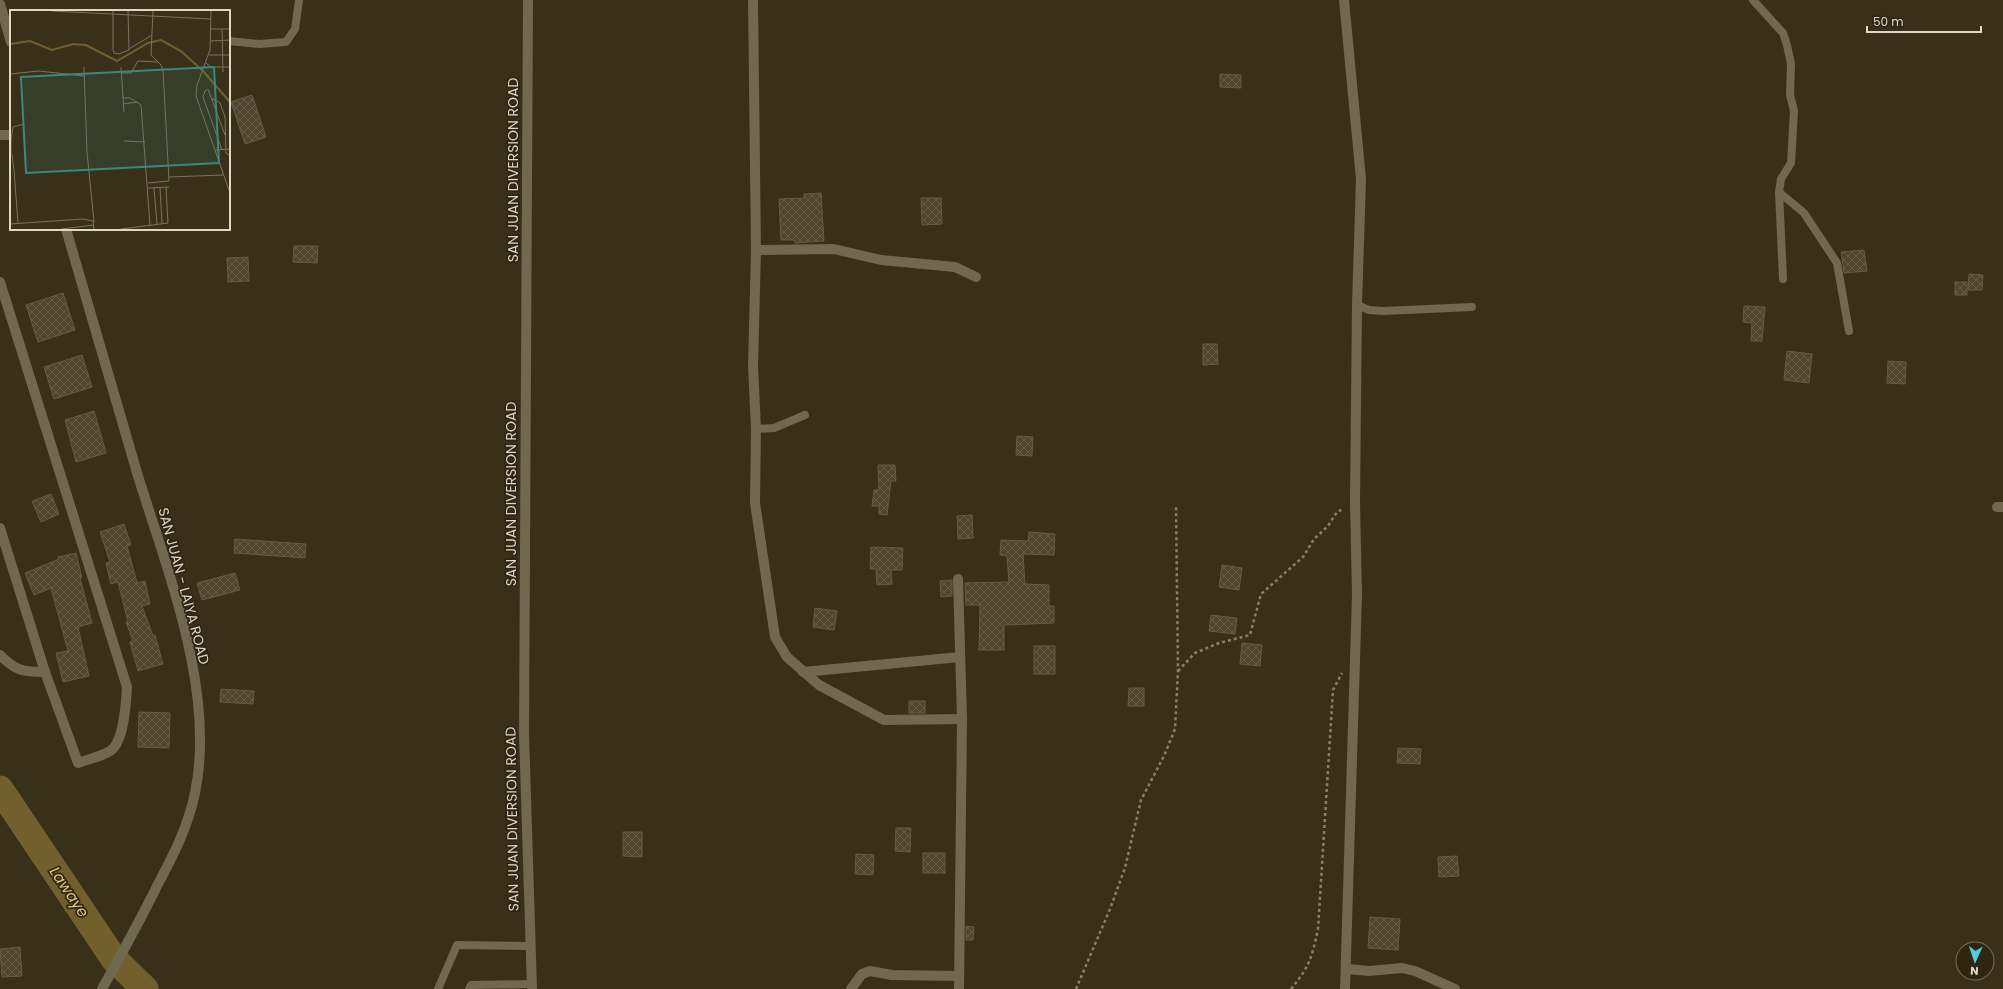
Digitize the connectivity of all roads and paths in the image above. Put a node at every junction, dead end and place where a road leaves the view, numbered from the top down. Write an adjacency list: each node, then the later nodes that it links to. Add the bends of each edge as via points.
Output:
1 (299, 0): 8 (lane, via 295,29 286,42 259,44)
2 (528, 0): 31 (street, SAN JUAN DIVERSION ROAD, via 524,733)
3 (753, 0): 11 (street)
4 (1344, 0): 15 (street, via 1361,179)
5 (1753, 0): 9 (lane, via 1782,33 1791,64 1790,95 1794,111 1791,163 1780,179)
6 (0, 4): 7 (street)
7 (10, 39)
8 (230, 41)
9 (1779, 192): 13 (lane); 17 (lane, via 1804,213 1837,263)
10 (66, 230): 36 (street, SAN JUAN - LAIYA ROAD, via 174,592 192,663 198,703 198,762 195,792 188,819 177,847)
11 (756, 250): 12 (street, via 834,249 881,260 955,267); 19 (street, via 753,366)
12 (976, 277)
13 (1783, 278)
14 (0, 282): 28 (street, via 127,687 118,743 110,751 78,763)
15 (1357, 305): 16 (lane, via 1370,310 1384,311); 20 (street)
16 (1472, 307)
17 (1849, 332)
18 (805, 415): 19 (lane, via 774,428)
19 (756, 429): 29 (street, via 755,503 775,637 787,657)
20 (1355, 502): 26 (street, via 1357,594); 27 (path, via 1337,512 1328,526 1314,539 1303,557 1261,594 1250,635 1219,643 1195,653)
21 (1176, 505): 27 (path)
22 (0, 528): 28 (street)
23 (958, 579): 25 (street)
24 (0, 655): 28 (street, via 12,666 28,672)
25 (960, 657): 29 (street); 30 (street)
26 (1354, 657): 32 (street); 42 (path, via 1338,678 1333,690 1315,944 1312,958)
27 (1178, 671): 41 (path, via 1175,729 1141,800 1125,868)
28 (45, 672)
29 (803, 672): 30 (street, via 836,696 884,720)
30 (962, 719): 33 (street)
31 (529, 946): 35 (street, SAN JUAN DIVERSION ROAD); 37 (lane, via 457,945)
32 (1347, 969): 43 (street); 44 (street, via 1369,971 1402,968)
33 (959, 976): 39 (street, via 892,975 870,971 862,974); 40 (street)
34 (490, 987): 35 (lane); 38 (lane, via 471,985)
35 (531, 987)
36 (102, 989)
37 (438, 989)
38 (469, 989)
39 (851, 989)
40 (959, 989)
41 (1076, 989)
42 (1291, 989)
43 (1346, 989)
44 (1455, 989)

